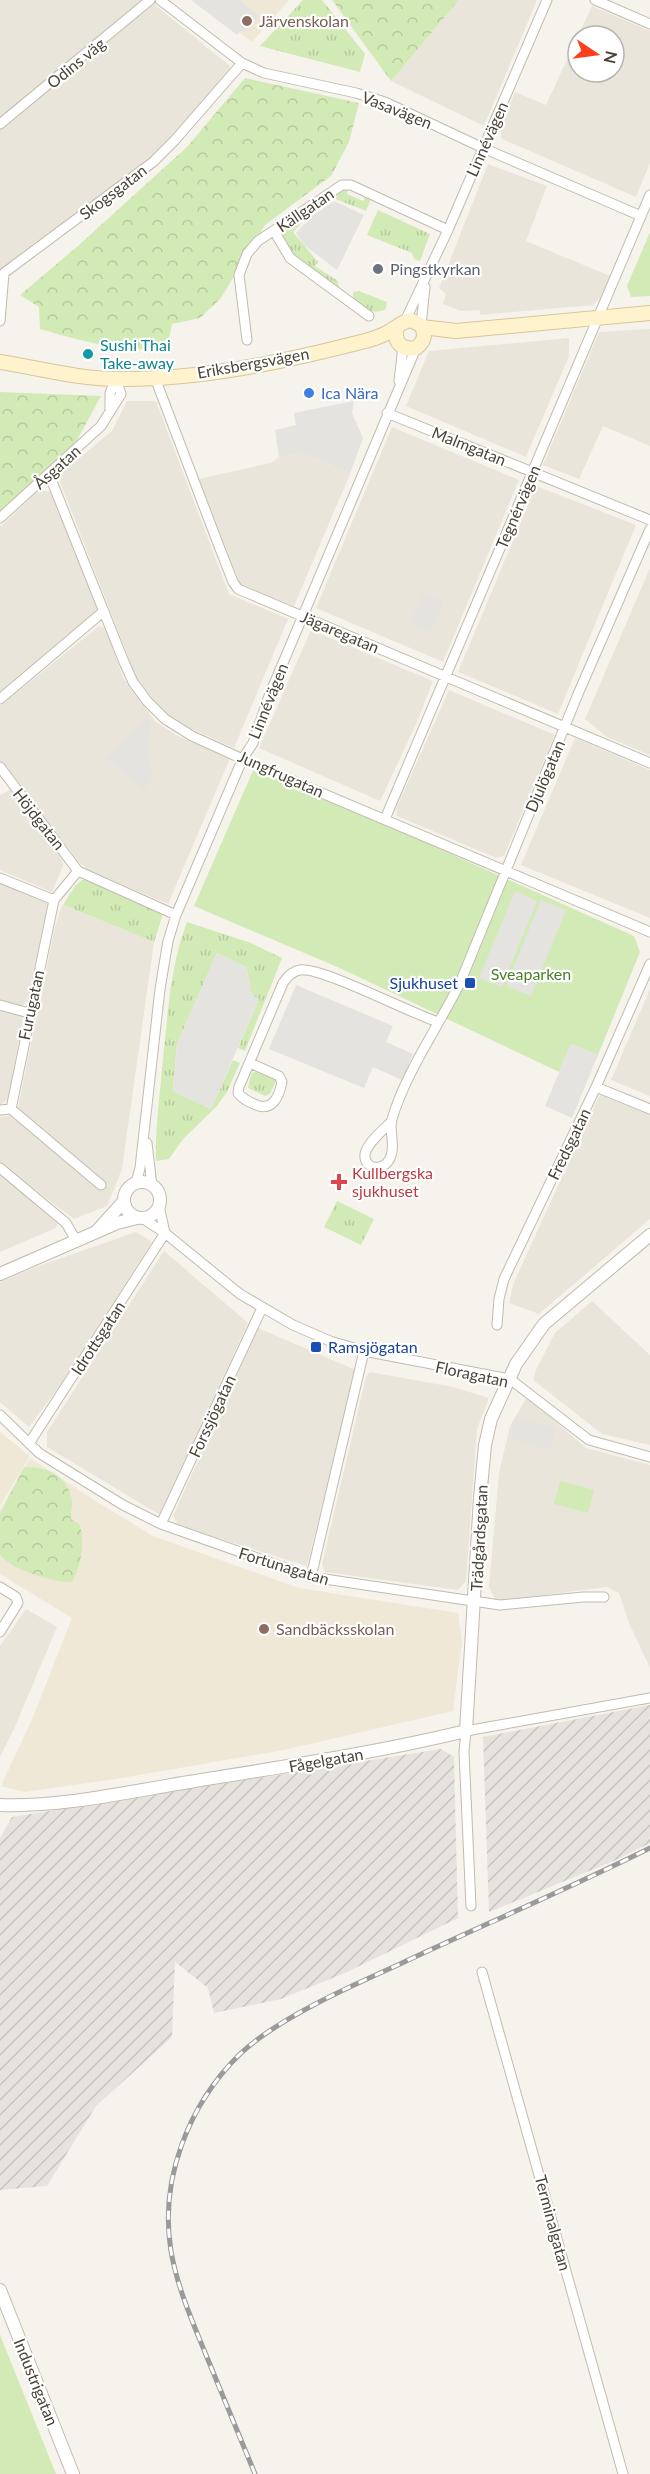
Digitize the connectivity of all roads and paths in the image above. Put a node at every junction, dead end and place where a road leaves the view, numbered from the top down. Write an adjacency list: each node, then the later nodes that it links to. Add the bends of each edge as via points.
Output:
1 (150, 0): 7 (street, Odins väg)
2 (160, 0): 6 (street, Vasavägen)
3 (547, 0): 8 (street, Linnévägen)
4 (595, 0): 5 (street)
5 (650, 24)
6 (242, 63): 8 (street, Vasavägen, via 264,73 385,102); 13 (street, Skogsgatan, via 153,162)
7 (0, 124)
8 (483, 148): 10 (street, Vasavägen); 11 (street, Linnévägen)
9 (650, 195): 10 (street, Tegnérvägen)
10 (641, 216): 17 (street, Tegnérvägen)
11 (448, 230): 12 (street, Källgatan, via 351,185 342,185); 14 (street, Linnévägen)
12 (274, 231): 16 (street, via 290,258); 22 (street, Källgatan, via 251,248 239,275)
13 (2, 270): 18 (street, Skogsgatan)
14 (426, 279): 19 (street, Linnévägen); 20 (street, Linnévägen)
15 (650, 313): 17 (main road, Eriksbergsvägen)
16 (369, 316)
17 (598, 317): 21 (main road, Eriksbergsvägen); 29 (street, Tegnérvägen)
18 (0, 321)
19 (401, 324): 20 (main road, via 413,320); 23 (main road, Eriksbergsvägen); 24 (main road, via 396,337)
20 (422, 326): 21 (main road, Eriksbergsvägen); 24 (main road, via 424,338)
21 (456, 331): 24 (main road, Eriksbergsvägen)
22 (247, 340)
23 (363, 342): 24 (main road, Eriksbergsvägen); 26 (main road, Eriksbergsvägen, via 254,365)
24 (410, 346): 28 (street, Linnévägen)
25 (0, 362): 27 (main road, Eriksbergsvägen)
26 (155, 378): 27 (main road, Eriksbergsvägen); 35 (street, Jägaregatan, via 233,582 238,589)
27 (116, 379): 30 (street, Åsgatan, via 110,393 110,412 101,426)
28 (387, 413): 29 (street, Malmgatan); 35 (street, Linnévägen)
29 (532, 472): 32 (street, Malmgatan); 36 (street, Tegnérvägen)
30 (49, 474): 31 (street, Åsgatan); 34 (street, Jungfrugatan)
31 (0, 519)
32 (650, 520)
33 (650, 529): 38 (street, Djulögatan)
34 (104, 611): 37 (street); 39 (street, Jungfrugatan, via 133,682 147,700 177,727)
35 (303, 616): 36 (street, Jägaregatan); 39 (street, Linnévägen, via 253,743)
36 (445, 676): 38 (street, Jägaregatan); 42 (street, Tegnérvägen)
37 (0, 699)
38 (566, 727): 40 (street, Jägaregatan); 44 (street, Djulögatan)
39 (243, 758): 42 (street, Jungfrugatan); 47 (street, Linnévägen)
40 (650, 763)
41 (0, 767): 43 (street, Höjdgatan)
42 (385, 819): 44 (street, Jungfrugatan)
43 (78, 871): 46 (street); 47 (street, Höjdgatan)
44 (506, 871): 48 (street, Jungfrugatan); 52 (street, Djulögatan, via 460,983)
45 (0, 878): 46 (street)
46 (54, 900): 51 (street, Furugatan)
47 (176, 915): 59 (street, Linnévägen, via 164,960)
48 (650, 932)
49 (650, 964): 54 (street, Fredsgatan)
50 (0, 1005): 51 (street)
51 (29, 1013): 55 (street, Furugatan)
52 (438, 1022): 53 (street, via 321,974 302,970 293,972 282,983); 58 (street, Djulögatan)
53 (250, 1063): 53 (street, via 238,1093 260,1107 271,1106 282,1082 279,1076)
54 (596, 1087): 56 (street); 73 (street, Fredsgatan, via 504,1279)
55 (10, 1109): 57 (street); 62 (street)
56 (650, 1109)
57 (0, 1110)
58 (391, 1122): 58 (street, Djulögatan, via 391,1159 386,1166 372,1166 365,1155 368,1148)
59 (145, 1128): 61 (street, Linnévägen); 63 (street, Linnévägen)
60 (0, 1168): 70 (street, via 66,1223)
61 (136, 1183): 63 (street); 64 (street)
62 (101, 1185)
63 (152, 1186): 65 (street, via 158,1192)
64 (124, 1201): 66 (street, via 127,1211); 68 (street)
65 (159, 1206): 66 (street, via 152,1215); 67 (street)
66 (139, 1218): 67 (street, Floragatan); 68 (street)
67 (165, 1233): 72 (street, Floragatan); 77 (street, Idrottsgatan)
68 (95, 1234): 70 (street)
69 (650, 1235): 75 (street, Trädgårdsgatan, via 544,1323)
70 (77, 1242): 71 (street)
71 (0, 1274)
72 (262, 1308): 74 (street, Floragatan, via 311,1333); 79 (street, Forssjögatan)
73 (497, 1325)
74 (364, 1351): 75 (street, Floragatan); 80 (street)
75 (510, 1379): 78 (street, Floragatan, via 589,1440); 83 (street, Trädgårdsgatan, via 491,1419 485,1445)
76 (0, 1415): 77 (street, Fortunagatan)
77 (30, 1442): 79 (street, Fortunagatan, via 39,1453)
78 (650, 1457)
79 (161, 1524): 80 (street, Fortunagatan)
80 (311, 1577): 83 (street, Fortunagatan)
81 (0, 1587): 84 (street, via 18,1603)
82 (604, 1597): 83 (street, Fortunagatan, via 500,1605)
83 (475, 1602): 86 (street, Trädgårdsgatan)
84 (0, 1632)
85 (650, 1698): 86 (street, Fågelgatan)
86 (466, 1731): 87 (street, Fågelgatan, via 272,1769 62,1802); 88 (street, Trädgårdsgatan)
87 (0, 1805)
88 (471, 1906)
89 (482, 1972): 92 (street, Terminalgatan)
90 (0, 2290): 91 (street, Industrigatan)
91 (73, 2474)
92 (623, 2474)

